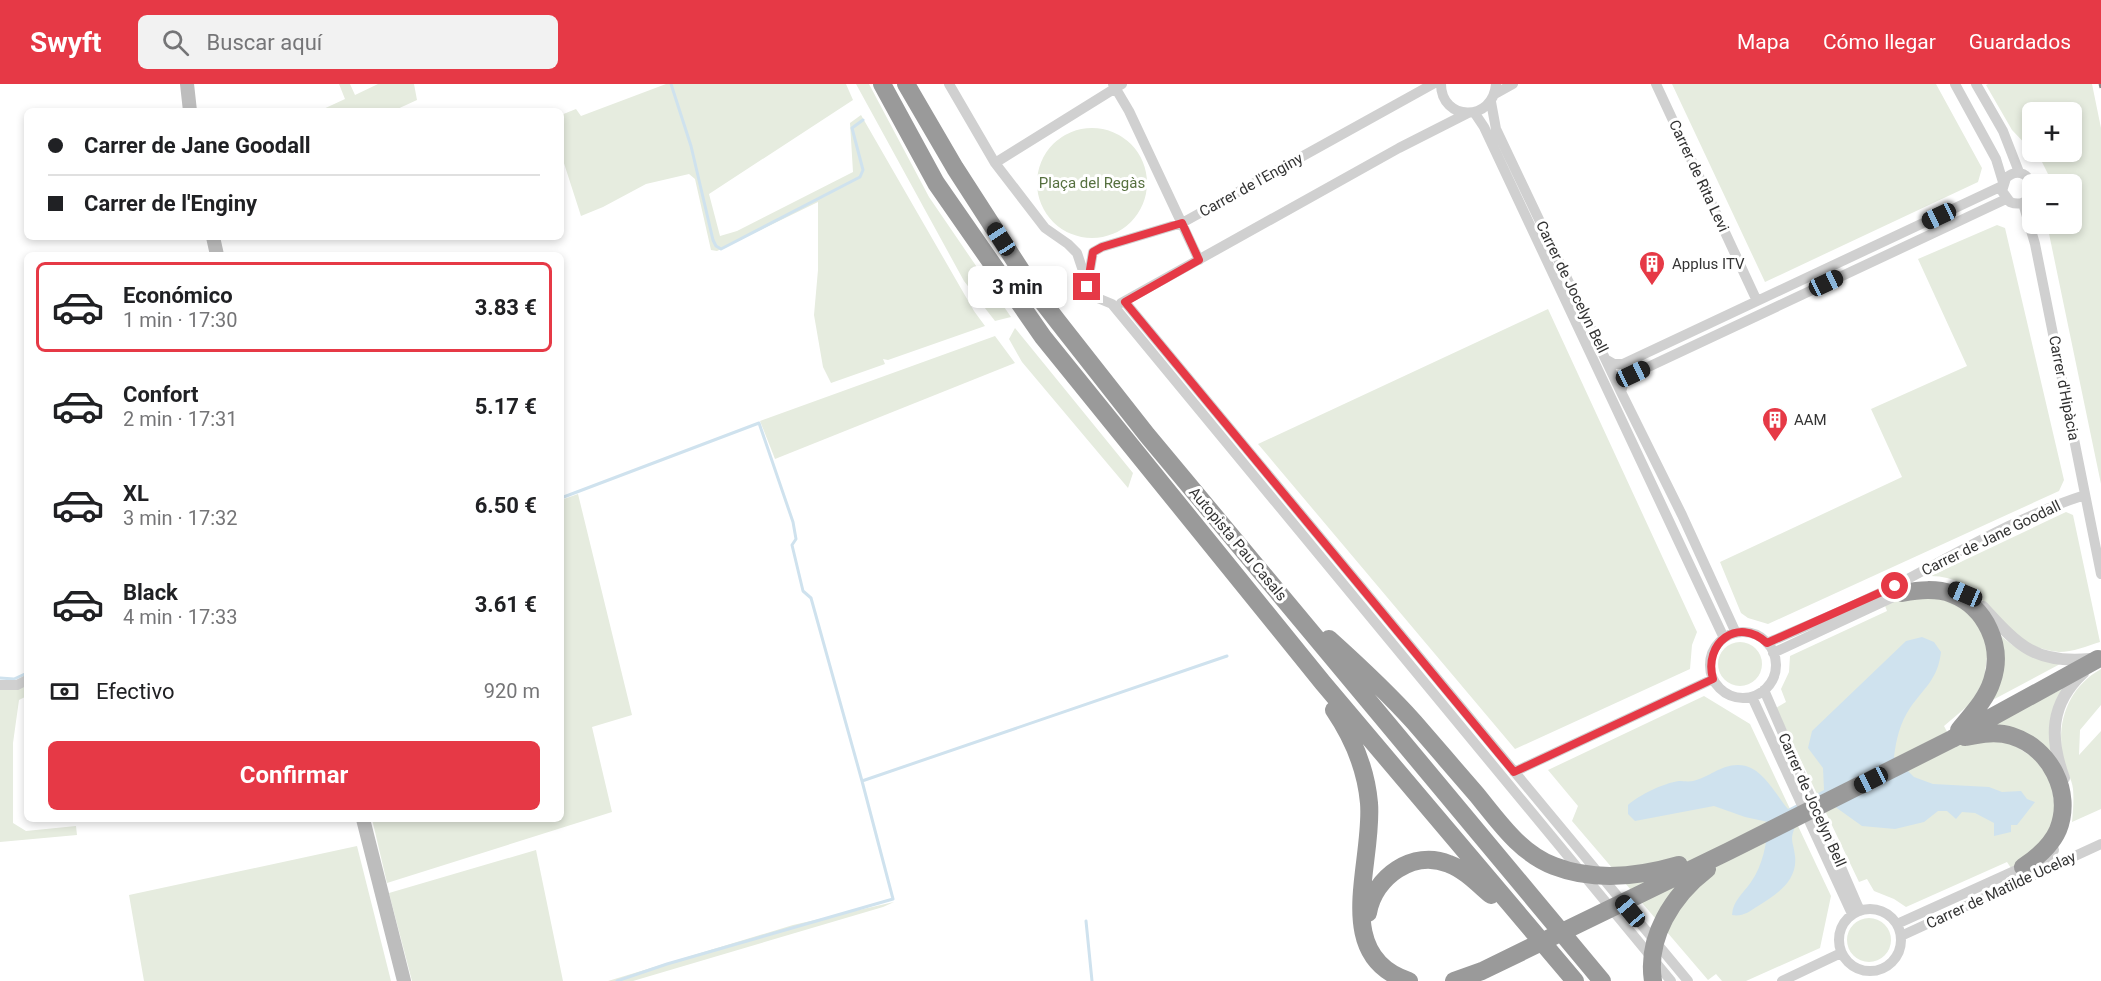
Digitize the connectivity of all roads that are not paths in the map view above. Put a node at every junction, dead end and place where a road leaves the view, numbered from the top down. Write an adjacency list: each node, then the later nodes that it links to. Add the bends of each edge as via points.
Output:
1 (187, 84): 13 (main road)
2 (882, 84): 40 (highway, Autopista Pau Casals, via 936,183 1031,320)
3 (906, 84): 33 (highway, Autopista Pau Casals, via 1035,292 1147,435)
4 (949, 84): 15 (street)
5 (1433, 84): 21 (street, Carrer de l'Enginy)
6 (1441, 84): 14 (street, via 1452,108)
7 (1514, 84): 12 (street)
8 (1656, 84): 25 (street, Carrer de Rita Levi)
9 (1955, 84): 18 (street, via 1991,150)
10 (1977, 84): 16 (street)
11 (1116, 85): 15 (street); 21 (street)
12 (1494, 93): 14 (street, via 1483,108); 28 (street, Carrer de Jocelyn Bell, via 1496,129)
13 (190, 108)
14 (1471, 112): 23 (street); 35 (street, Carrer de Jocelyn Bell, via 1484,127)
15 (995, 163): 24 (street, via 1045,228 1077,253)
16 (2019, 172): 17 (street); 18 (street)
17 (2023, 174)
18 (2003, 184): 19 (street); 25 (street)
19 (2006, 199): 20 (street); 29 (street, via 1633,374)
20 (2022, 203)
21 (1182, 223): 23 (street); 24 (street, Carrer de l'Enginy, via 1093,252)
22 (2032, 234): 30 (street, Carrer d'Hipàcia)
23 (1199, 260): 26 (street)
24 (1087, 287): 27 (street)
25 (1757, 301): 28 (street, via 1623,364)
26 (1125, 302): 27 (street); 45 (street)
27 (1112, 304): 61 (street)
28 (1607, 360): 29 (street, Carrer de Jocelyn Bell)
29 (1621, 392): 34 (street, Carrer de Jocelyn Bell)
30 (2085, 495): 31 (street, Carrer d'Hipàcia); 32 (street, Carrer de Jane Goodall, via 1988,536)
31 (2101, 574)
32 (1898, 590): 36 (street, Carrer de Jane Goodall); 37 (street, via 1916,584 1952,588 1979,603 2005,632 2033,652 2071,661); 44 (highway, via 1953,594 1981,616 1992,636 1996,663 1991,684)
33 (1283, 597): 48 (highway, via 1371,676 1511,836 1534,855 1580,874 1614,877 1655,872); 60 (highway, Autopista Pau Casals)
34 (1736, 633): 35 (street); 36 (street, via 1750,633)
35 (1724, 638): 38 (street, via 1711,657)
36 (1770, 648): 42 (street, via 1775,669)
37 (2099, 658): 44 (highway); 49 (street, via 2072,684 2059,706 2054,722 2056,746 2069,790 2068,819 2057,846)
38 (1713, 679): 43 (street, via 1729,695); 45 (street)
39 (24, 682): 41 (street)
40 (1323, 683): 52 (highway, Autopista Pau Casals); 55 (highway, via 1364,770 1370,833 1361,919 1364,941)
41 (0, 685)
42 (1764, 690): 43 (street); 50 (street, Carrer de Jocelyn Bell)
43 (1752, 697): 50 (street, Carrer de Jocelyn Bell)
44 (1952, 739): 48 (highway); 49 (highway, via 1987,733 2012,736 2040,752 2056,774 2062,804 2058,829)
45 (1514, 772): 62 (street)
46 (364, 822): 56 (main road)
47 (2101, 844): 49 (street, Carrer de Matilde Ucelay)
48 (1730, 851): 58 (highway); 61 (highway, via 1689,884 1662,923 1653,951)
49 (2028, 870): 51 (street, Carrer de Matilde Ucelay); 53 (street, Carrer de Matilde Ucelay)
50 (1856, 912): 51 (street, via 1881,911); 54 (street, via 1841,927)
51 (1897, 924): 53 (street)
52 (1530, 930): 55 (highway, via 1462,870 1442,861 1418,861 1394,870 1372,898 1368,927); 59 (highway, Autopista Pau Casals)
53 (1901, 936): 54 (street, via 1898,954 1877,971 1857,969)
54 (1841, 953): 63 (street)
55 (1377, 959): 57 (highway, via 1397,977)
56 (404, 981)
57 (1409, 981)
58 (1454, 981)
59 (1575, 981)
60 (1602, 981)
61 (1659, 981)
62 (1688, 981)
63 (1782, 981)

